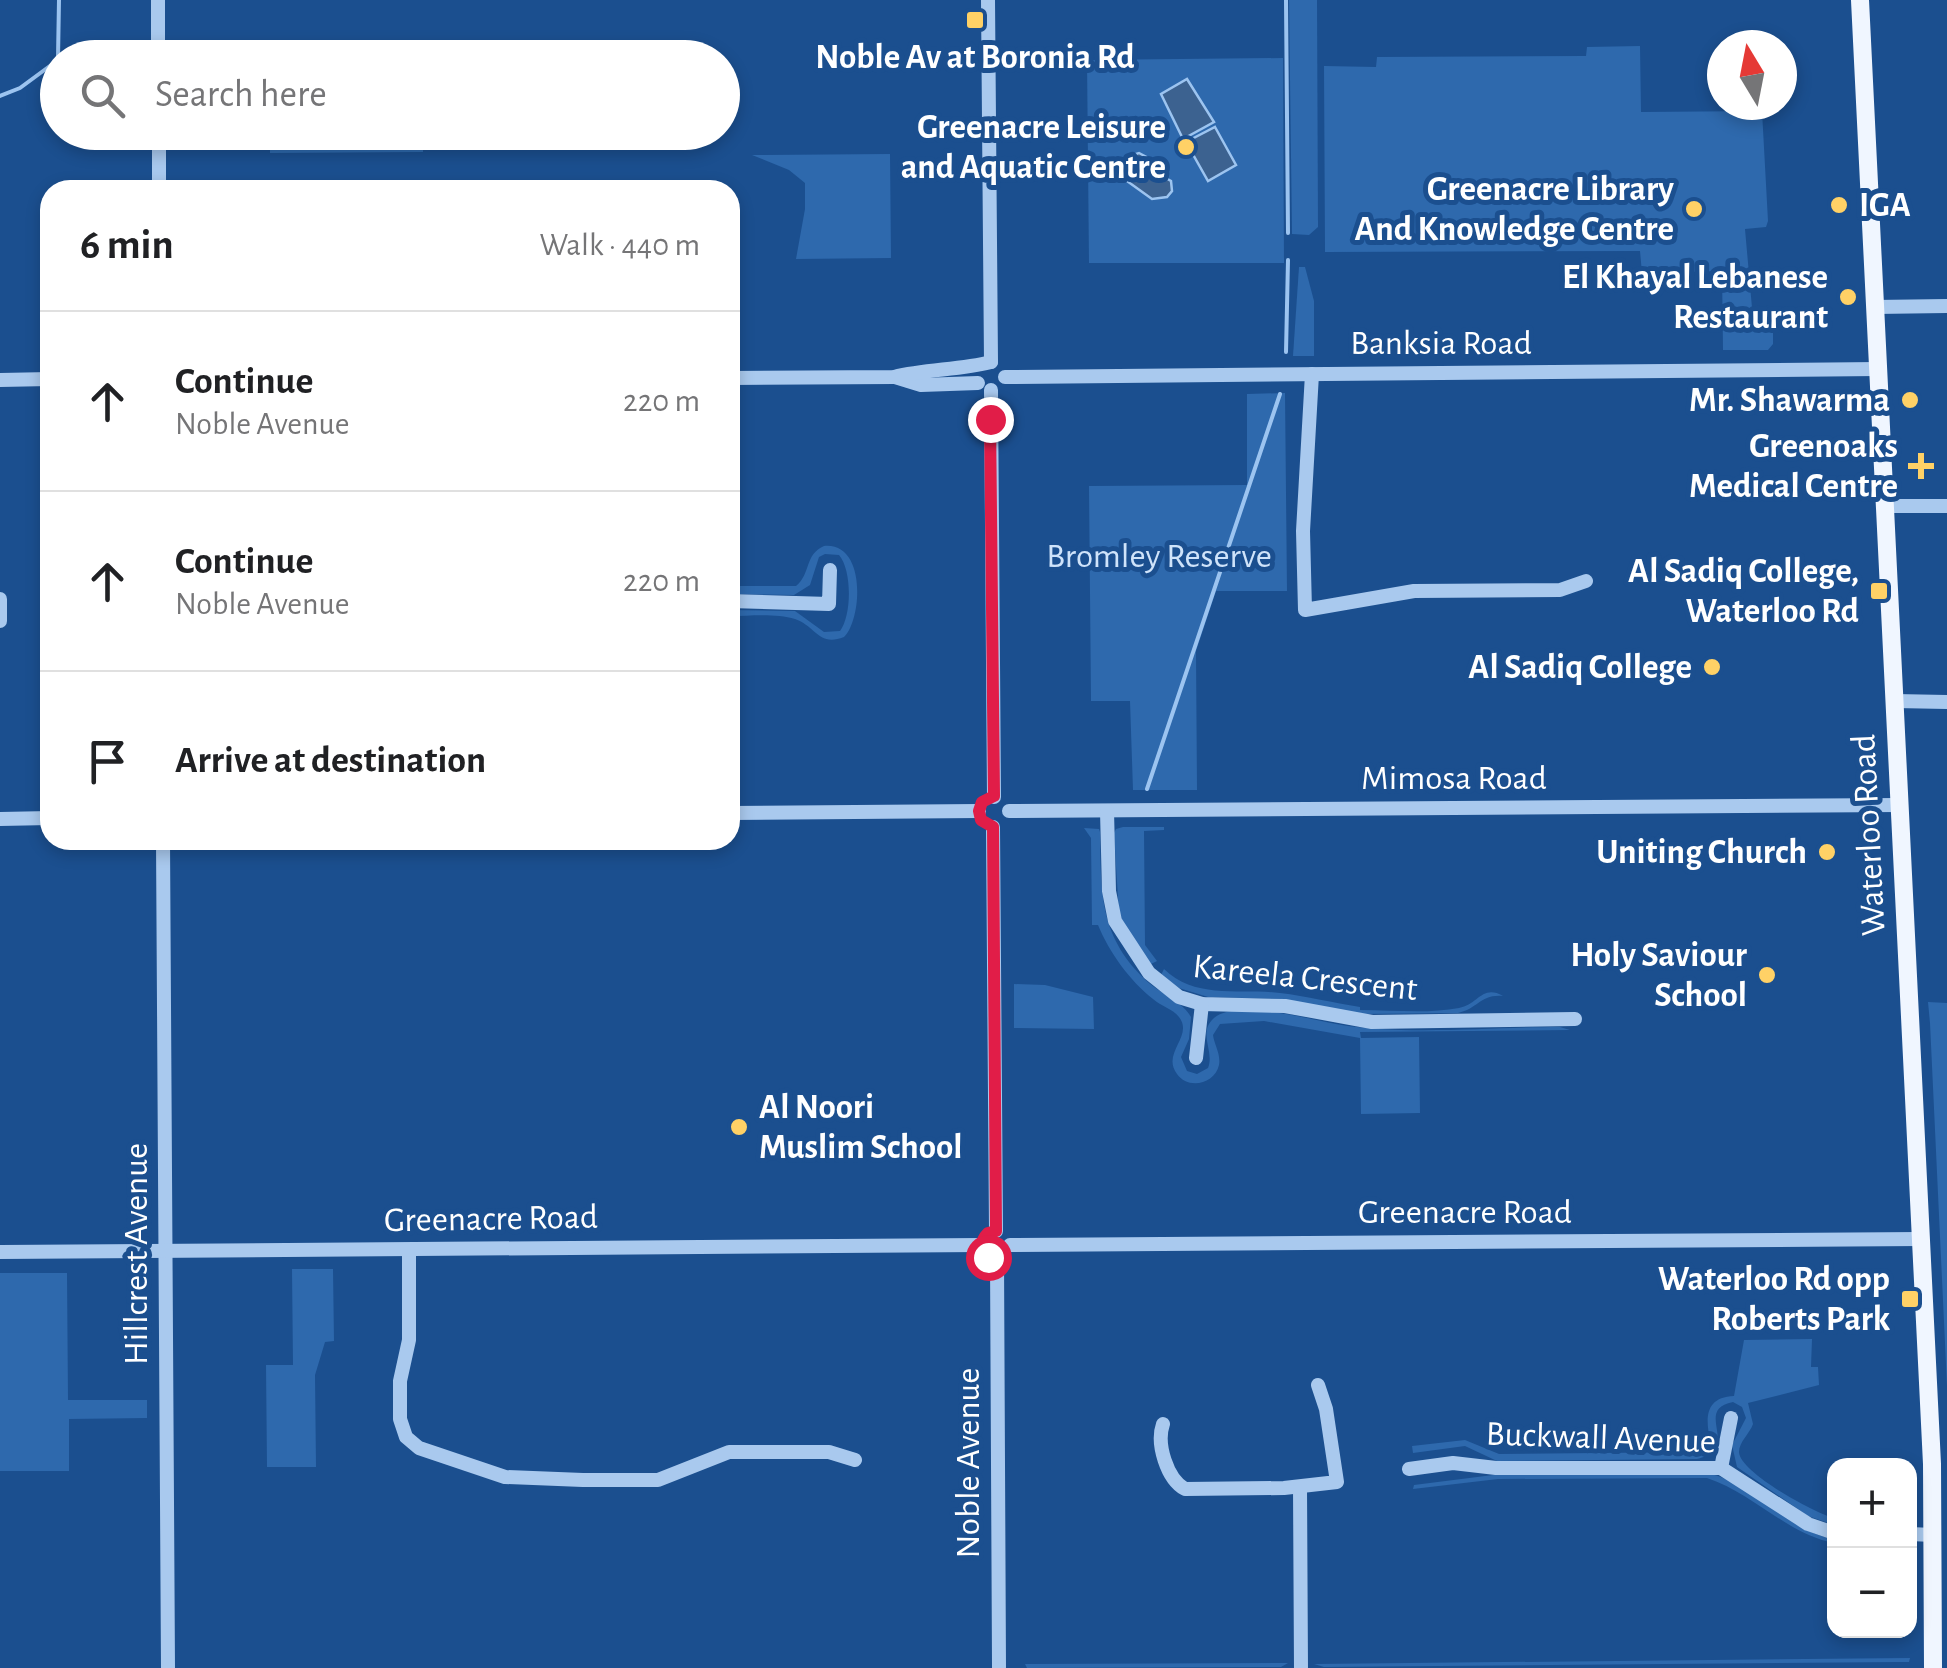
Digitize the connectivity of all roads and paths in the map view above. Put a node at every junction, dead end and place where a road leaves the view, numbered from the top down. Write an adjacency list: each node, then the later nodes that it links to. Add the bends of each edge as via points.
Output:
1 (158, 0): 4 (street)
2 (988, 0): 9 (street)
3 (1860, 0): 8 (main road, Waterloo Road)
4 (158, 40)
5 (159, 150): 6 (street)
6 (159, 180)
7 (1947, 306): 8 (street)
8 (1875, 307): 10 (main road, Waterloo Road)
9 (986, 364): 12 (street); 13 (street, via 1002,368); 17 (street)
10 (1878, 369): 11 (street, Banksia Road); 18 (main road, Waterloo Road)
11 (1312, 374): 13 (street, Banksia Road); 21 (street, via 1303,531 1306,610 1414,591 1560,590)
12 (894, 376): 14 (street); 17 (street, via 920,384)
13 (1005, 376): 17 (street, via 1002,385)
14 (740, 378)
15 (0, 380): 16 (street)
16 (40, 380)
17 (984, 386): 27 (street)
18 (1885, 506): 19 (street); 25 (main road, Waterloo Road)
19 (1947, 506)
20 (830, 570): 23 (street, via 830,604)
21 (1586, 581)
22 (0, 599): 24 (street)
23 (740, 601)
24 (0, 621)
25 (1895, 701): 26 (street); 28 (main road, Waterloo Road)
26 (1947, 702)
27 (994, 796): 29 (street); 30 (street)
28 (1900, 805): 31 (street, Mimosa Road); 41 (main road, Waterloo Road)
29 (979, 811): 32 (street); 35 (street)
30 (1009, 811): 31 (street, Mimosa Road); 35 (street)
31 (1106, 811): 37 (street, Kareela Crescent, via 1109,892 1118,930 1155,980)
32 (740, 813)
33 (0, 818): 34 (street)
34 (40, 818)
35 (993, 827): 40 (street)
36 (164, 850): 46 (street, Hillcrest Avenue)
37 (1202, 1004): 38 (street, Kareela Crescent, via 1272,1005 1372,1022); 39 (street)
38 (1575, 1019)
39 (1196, 1058)
40 (996, 1231): 42 (street); 43 (street)
41 (1921, 1239): 43 (street, Greenacre Road); 52 (main road, Waterloo Road)
42 (982, 1245): 44 (street, Greenacre Road); 47 (street)
43 (1010, 1245): 47 (street)
44 (409, 1250): 46 (street, Greenacre Road); 51 (street, via 400,1419 419,1448 498,1476 582,1480 658,1480 729,1452 828,1452)
45 (0, 1252): 46 (street, Greenacre Road)
46 (166, 1252): 59 (street, Hillcrest Avenue)
47 (997, 1259): 60 (street, Noble Avenue)
48 (1318, 1384): 55 (street, via 1338,1482)
49 (1731, 1418): 53 (street)
50 (1162, 1424): 55 (street, via 1162,1446 1181,1487)
51 (855, 1460)
52 (1940, 1464): 58 (main road, Waterloo Road)
53 (1721, 1468): 54 (street, Buckwall Avenue, via 1496,1468 1460,1462); 56 (street, Buckwall Avenue)
54 (1410, 1469)
55 (1300, 1487): 61 (street)
56 (1827, 1530)
57 (1917, 1534): 58 (street)
58 (1932, 1535): 62 (main road, Waterloo Road)
59 (168, 1668)
60 (999, 1668)
61 (1301, 1668)
62 (1933, 1668)

